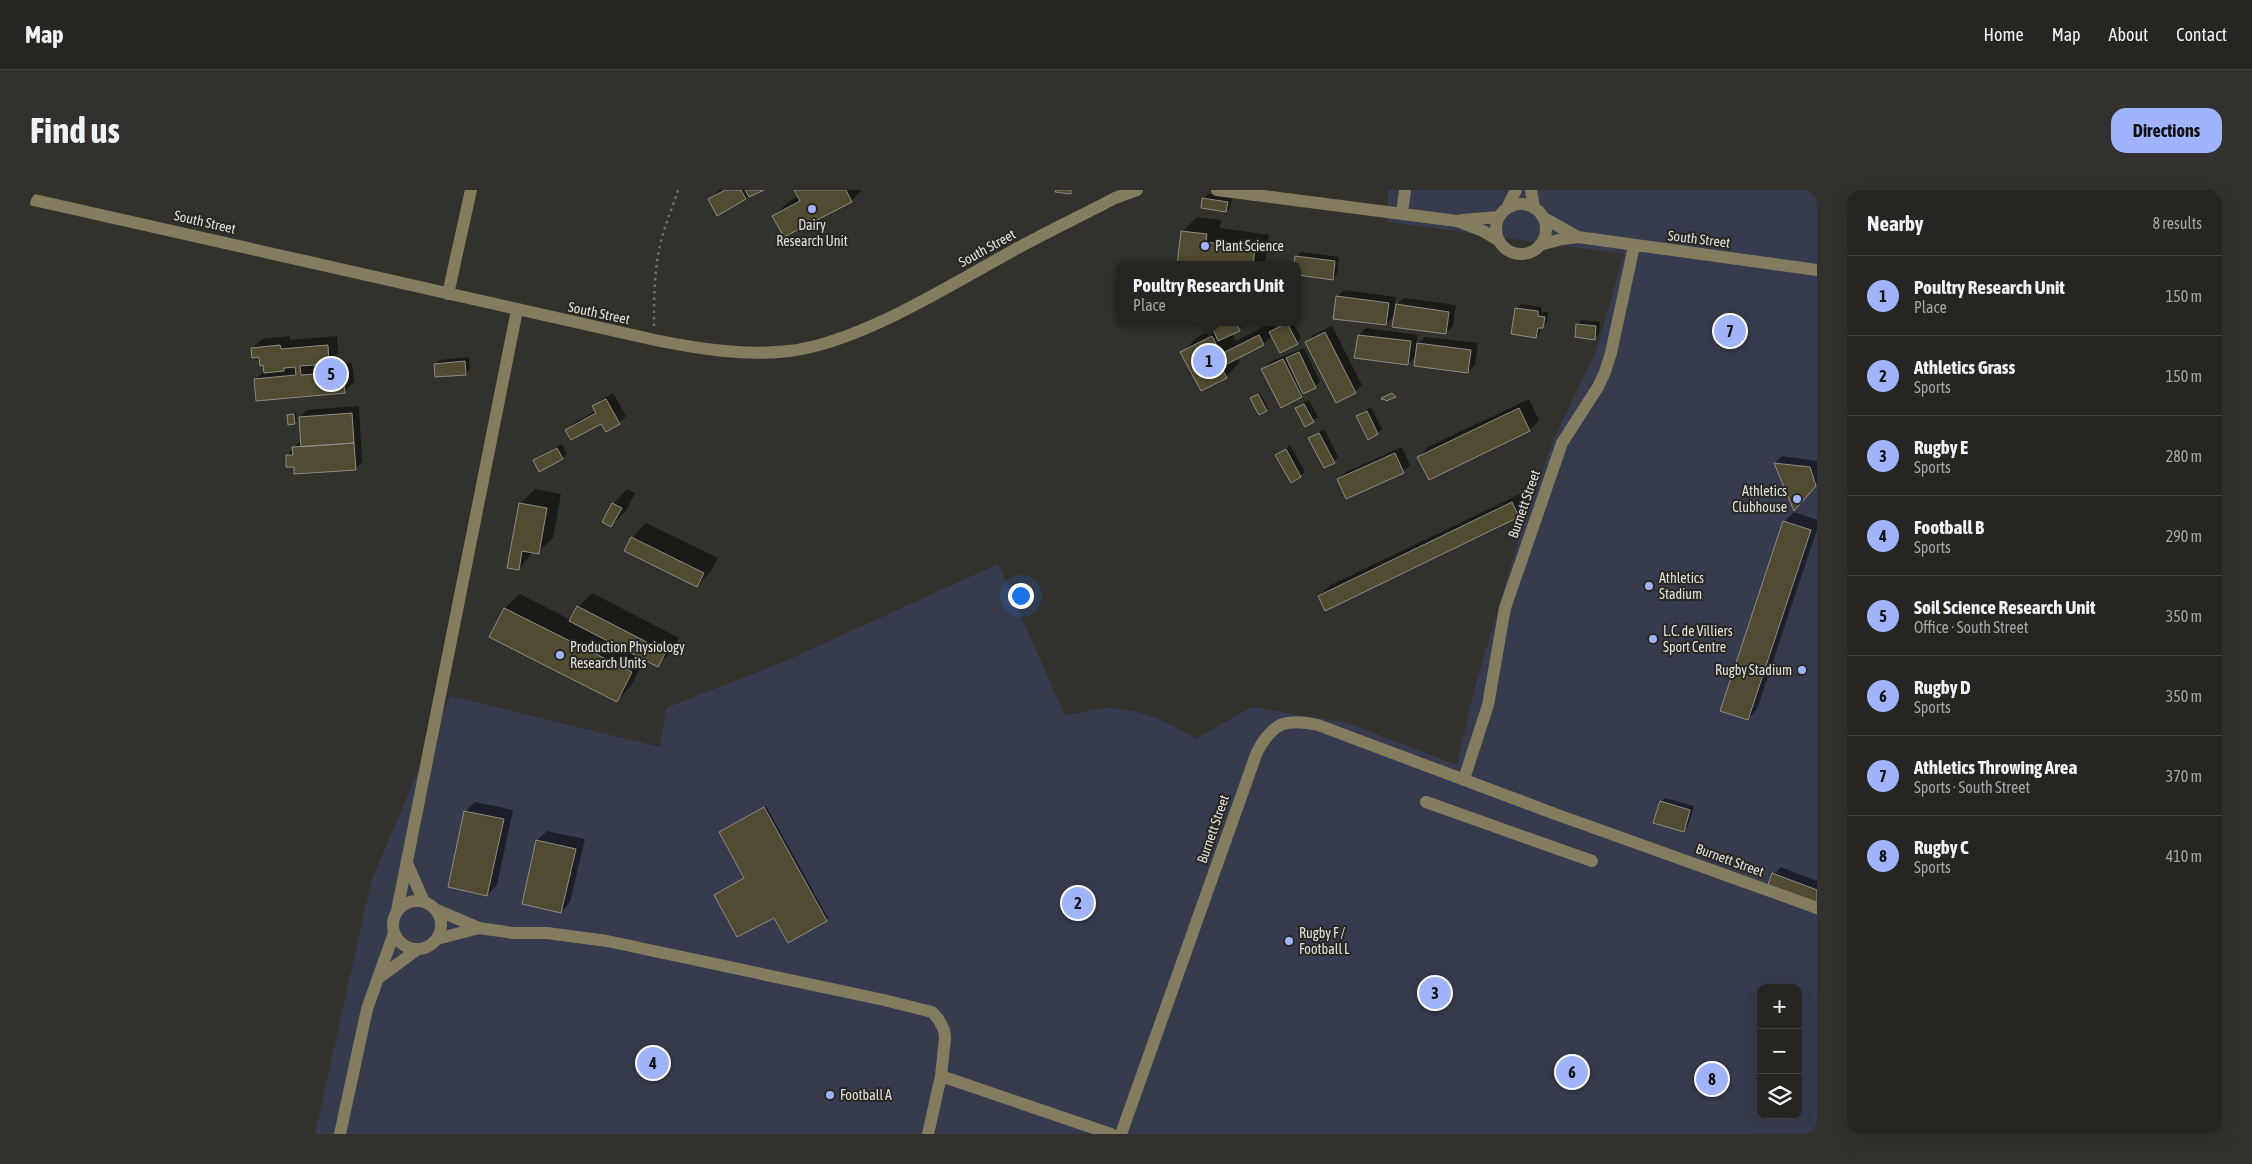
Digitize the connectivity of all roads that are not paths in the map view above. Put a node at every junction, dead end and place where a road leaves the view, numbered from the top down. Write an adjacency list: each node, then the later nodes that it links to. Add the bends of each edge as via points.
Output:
1 (470, 190): 18 (street)
2 (1135, 190): 19 (street, South Street, via 866,329 791,350 726,352)
3 (1217, 190): 10 (street)
4 (1405, 190): 10 (street)
5 (1516, 190): 9 (street)
6 (1531, 190): 8 (street)
7 (30, 199): 18 (street, South Street)
8 (1534, 208): 9 (street, via 1520,204); 11 (street)
9 (1503, 212): 12 (street); 14 (street, via 1496,228)
10 (1402, 214): 12 (street)
11 (1544, 218): 13 (street, South Street); 15 (street, via 1546,232)
12 (1458, 221): 14 (street)
13 (1578, 238): 15 (street, South Street); 16 (street, South Street)
14 (1498, 240): 15 (street, via 1514,254 1528,253)
15 (1540, 245)
16 (1634, 246): 17 (street, South Street); 20 (street, Burnett Street, via 1605,372 1562,443 1505,608 1488,705)
17 (1817, 270)
18 (448, 294): 19 (street, South Street)
19 (517, 310): 22 (street)
20 (1464, 780): 25 (street, Burnett Street); 37 (street, Burnett Street, via 1318,725 1290,722 1270,731 1257,752 1242,792)
21 (1426, 802): 23 (street)
22 (406, 861): 24 (street); 27 (street)
23 (1592, 861)
24 (424, 902): 26 (street); 27 (street, via 409,902)
25 (1817, 908)
26 (437, 910): 28 (street); 30 (street, via 442,925)
27 (397, 911): 29 (street)
28 (479, 928): 30 (street); 33 (street, via 607,941 932,1012 944,1030)
29 (394, 933): 31 (street, via 403,945); 32 (street)
30 (437, 939): 31 (street)
31 (418, 949): 32 (street)
32 (380, 977): 34 (street, via 367,1009)
33 (941, 1076): 35 (street); 36 (street)
34 (340, 1134)
35 (928, 1134)
36 (1111, 1134)
37 (1121, 1134)

